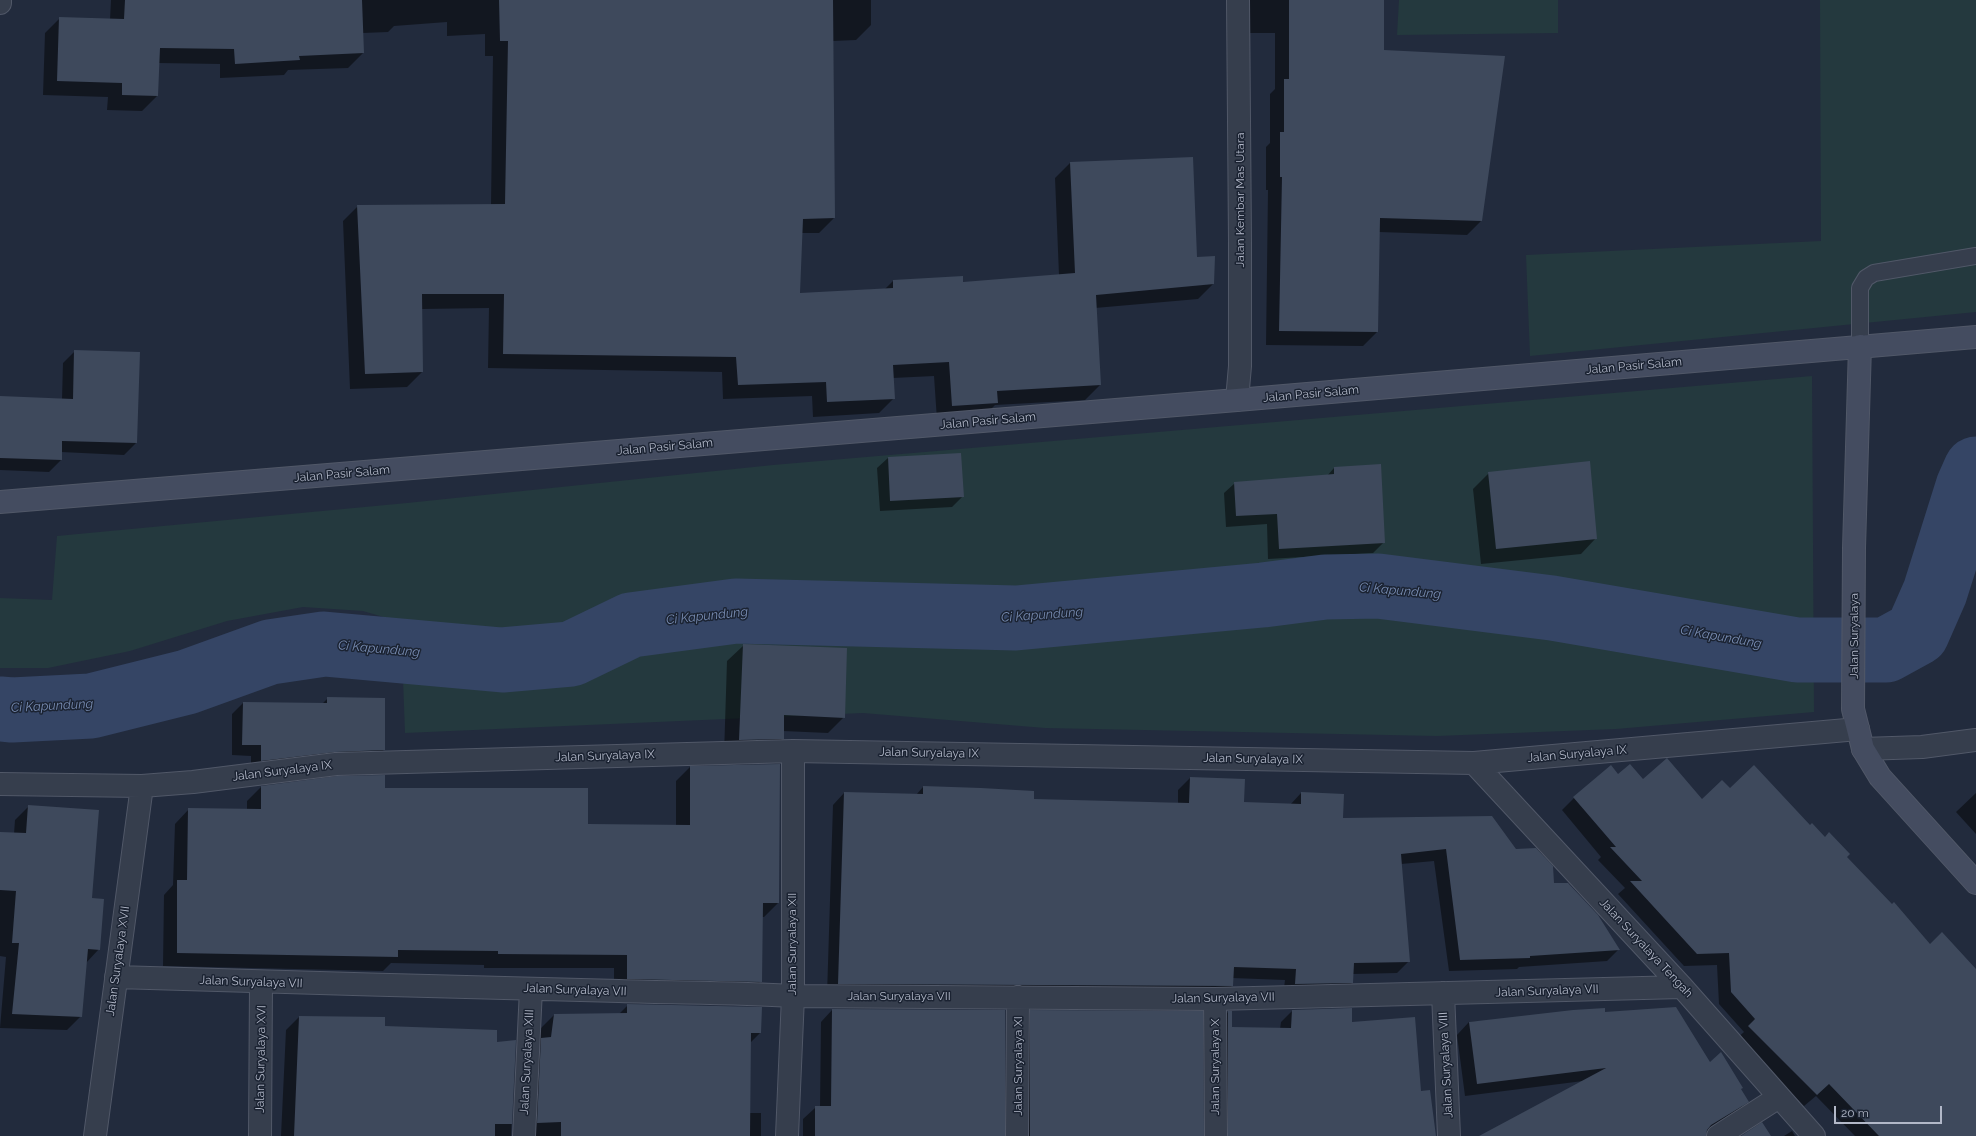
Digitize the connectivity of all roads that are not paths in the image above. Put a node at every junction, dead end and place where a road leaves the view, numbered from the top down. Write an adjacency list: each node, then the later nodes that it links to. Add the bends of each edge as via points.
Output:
1 (0, 0): 3 (street)
2 (1238, 0): 7 (street, Jalan Kembar Mas Utara, via 1240,366)
3 (0, 3)
4 (1976, 256): 6 (lane, via 1874,273 1866,278 1860,288)
5 (1976, 337): 6 (street, Jalan Pasir Salam)
6 (1860, 346): 7 (street, Jalan Pasir Salam); 9 (street, Jalan Suryalaya, via 1854,548)
7 (1237, 400): 8 (street, Jalan Pasir Salam)
8 (0, 502)
9 (1858, 729): 10 (street, Jalan Suryalaya IX, via 1922,747); 12 (street, Jalan Suryalaya IX); 15 (street, via 1880,777)
10 (1976, 740)
11 (792, 751): 12 (street, Jalan Suryalaya IX); 14 (street, Jalan Suryalaya IX, via 336,764); 21 (street, Jalan Suryalaya XII)
12 (1474, 763): 18 (street, Jalan Suryalaya Tengah)
13 (0, 784): 14 (street, Jalan Suryalaya IX)
14 (142, 786): 16 (street, Jalan Suryalaya XVII)
15 (1976, 883)
16 (116, 977): 17 (street, Jalan Suryalaya VII); 25 (street, Jalan Suryalaya XVII)
17 (261, 983): 19 (street, Jalan Suryalaya VII); 26 (street, Jalan Suryalaya XVI)
18 (1682, 987): 20 (street, Jalan Suryalaya VII); 24 (street, Jalan Suryalaya Tengah)
19 (531, 989): 21 (street, Jalan Suryalaya VII); 27 (street, Jalan Suryalaya XIII)
20 (1443, 993): 23 (street, Jalan Suryalaya VII); 31 (street, Jalan Suryalaya VIII)
21 (792, 996): 22 (street, Jalan Suryalaya VII); 28 (street, Jalan Suryalaya XII)
22 (1018, 997): 23 (street, Jalan Suryalaya VII); 29 (street, Jalan Suryalaya XI)
23 (1215, 999): 30 (street, Jalan Suryalaya X)
24 (1780, 1097): 32 (street); 33 (street, Jalan Suryalaya Tengah)
25 (95, 1136)
26 (260, 1136)
27 (524, 1136)
28 (787, 1136)
29 (1017, 1136)
30 (1216, 1136)
31 (1449, 1136)
32 (1718, 1136)
33 (1814, 1136)

